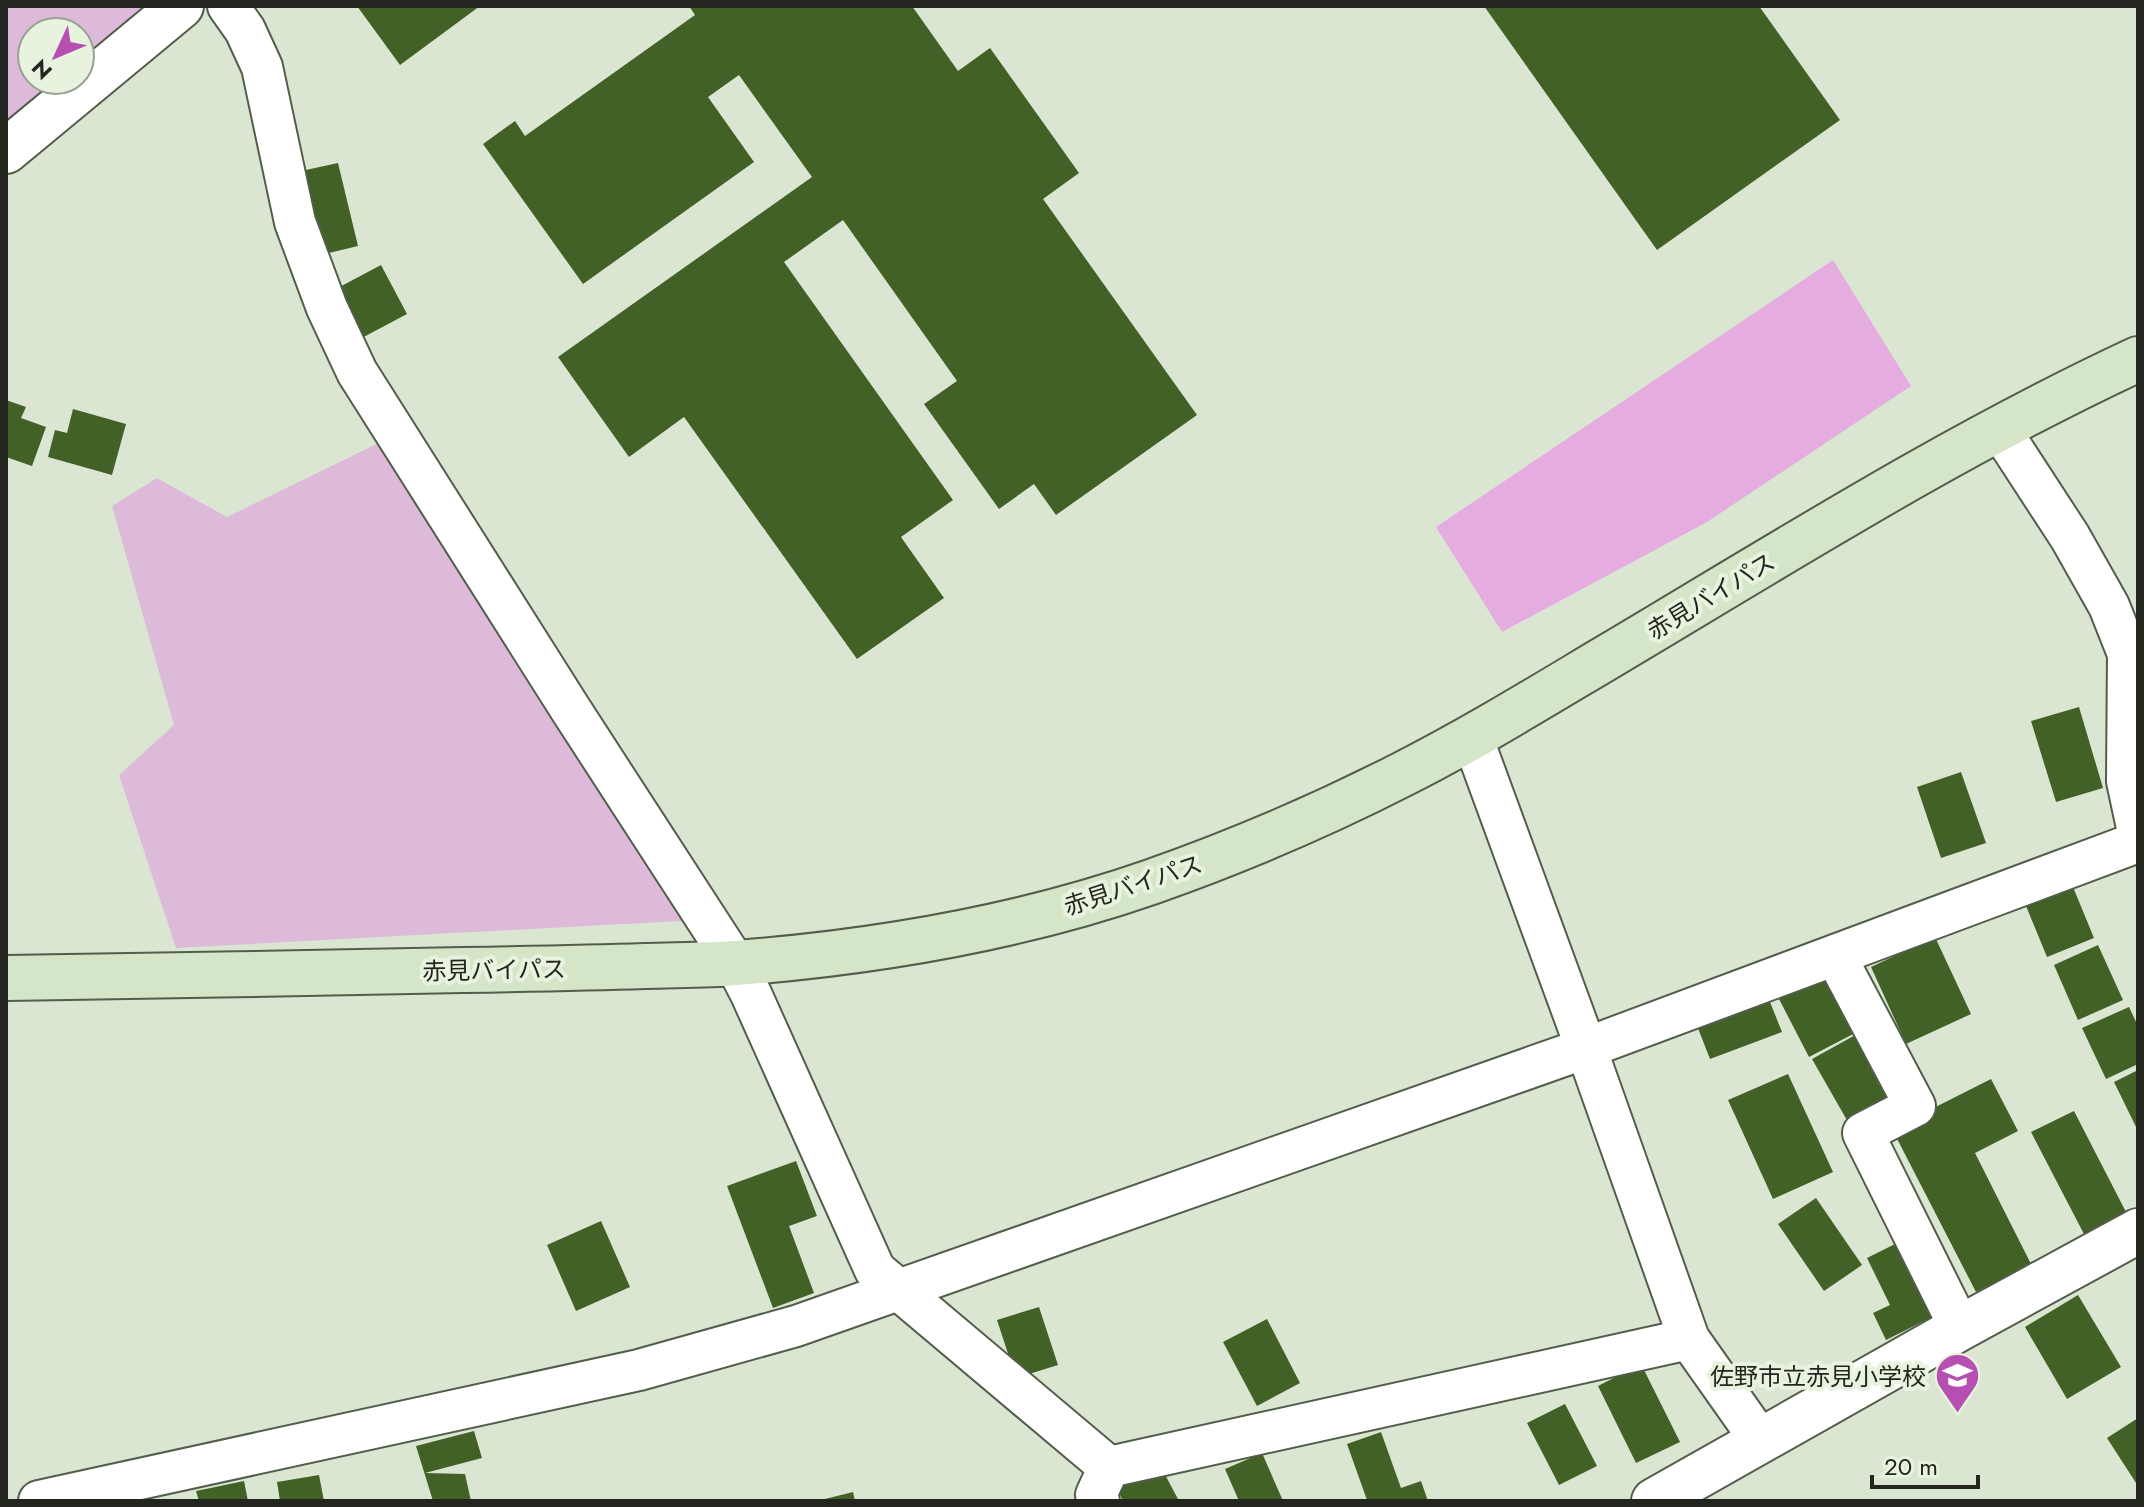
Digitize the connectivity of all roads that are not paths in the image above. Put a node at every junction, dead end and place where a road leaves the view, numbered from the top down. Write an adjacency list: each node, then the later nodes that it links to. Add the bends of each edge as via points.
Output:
1 (181, 6): 3 (street)
2 (228, 6): 10 (street, via 262,67 295,222 357,372)
3 (6, 151)
4 (2138, 359): 5 (main road, 赤見バイパス)
5 (1999, 428): 6 (main road, 赤見バイパス); 7 (street, via 2070,537 2109,606 2128,654 2127,781)
6 (1472, 737): 10 (main road, 赤見バイパス, via 1314,817 1148,883 1057,911 869,948); 12 (street)
7 (2138, 832)
8 (2138, 842): 9 (street)
9 (1835, 955): 12 (street); 15 (street, via 1915,1106 1863,1133)
10 (735, 963): 11 (main road, 赤見バイパス); 14 (street, via 875,1270)
11 (6, 978)
12 (1586, 1048): 14 (street); 16 (street)
13 (2138, 1231): 15 (street)
14 (900, 1290): 18 (street); 19 (street, via 639,1370)
15 (1960, 1328): 17 (street)
16 (1689, 1339): 17 (street); 18 (street)
17 (1761, 1441): 20 (street)
18 (1104, 1484)
19 (39, 1501)
20 (1654, 1501)

